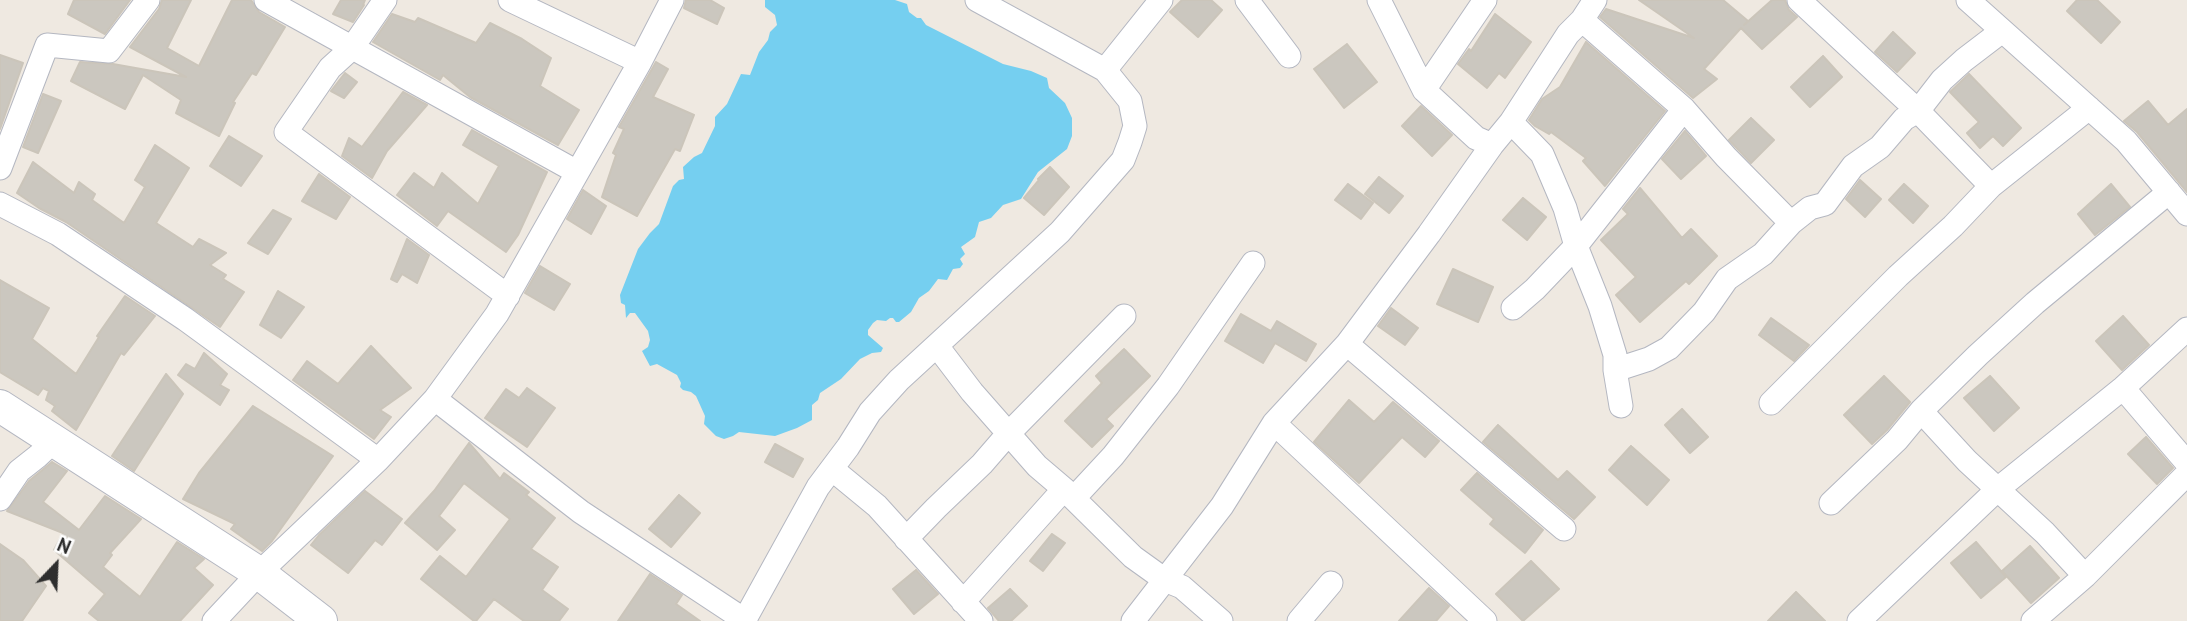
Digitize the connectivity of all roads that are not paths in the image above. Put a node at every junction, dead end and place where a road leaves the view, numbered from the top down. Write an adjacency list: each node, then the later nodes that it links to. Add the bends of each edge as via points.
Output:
1 (148, 0): 26 (street, via 109,51 47,45)
2 (266, 0): 16 (street)
3 (385, 0): 16 (street)
4 (510, 0): 18 (street)
5 (672, 0): 18 (street)
6 (978, 0): 19 (street)
7 (1161, 0): 19 (street)
8 (1247, 0): 17 (street)
9 (1379, 0): 20 (street)
10 (1485, 0): 20 (street)
11 (1595, 0): 14 (street)
12 (1799, 0): 23 (street)
13 (1968, 0): 15 (street)
14 (1582, 20): 22 (street); 24 (street)
15 (2002, 31): 21 (street); 23 (street, via 1942,80)
16 (352, 48): 27 (street); 35 (street, via 330,68 286,132)
17 (1289, 55)
18 (640, 62): 27 (street)
19 (1105, 70): 40 (street, via 1130,101 1135,126 1123,160 1060,232)
20 (1424, 90): 25 (street, via 1476,138)
21 (2089, 108): 28 (street); 29 (street, via 2126,141)
22 (1684, 109): 32 (street); 33 (street)
23 (1918, 111): 28 (street); 32 (street, via 1853,166 1825,204 1810,208)
24 (1511, 122): 25 (street); 33 (street, via 1542,154)
25 (1492, 145): 39 (street)
26 (0, 168)
27 (577, 172): 35 (street)
28 (1991, 186): 44 (street)
29 (2169, 192): 31 (street); 47 (street, via 2035,303)
30 (0, 204): 51 (street, via 58,234 186,319)
31 (2187, 214)
32 (1791, 223): 41 (street, via 1763,254 1727,279 1704,312 1669,348)
33 (1576, 246): 36 (street); 41 (street, via 1600,306)
34 (1253, 263): 56 (street, via 1113,456)
35 (508, 296): 43 (street)
36 (1513, 309)
37 (1124, 316): 49 (street)
38 (2187, 329): 42 (street)
39 (1347, 344): 48 (street); 59 (street)
40 (937, 346): 49 (street); 53 (street, via 870,412)
41 (1615, 370): 46 (street)
42 (2123, 388): 52 (street); 55 (street)
43 (435, 399): 51 (street); 68 (street, via 581,512)
44 (1771, 403)
45 (0, 406): 50 (street)
46 (1621, 406)
47 (1921, 411): 55 (street); 58 (street)
48 (1275, 424): 63 (street, via 1222,506); 73 (street)
49 (1008, 434): 56 (street); 60 (street)
50 (55, 440): 57 (street, via 19,471); 61 (street)
51 (378, 460): 61 (street)
52 (2187, 464)
53 (832, 469): 60 (street, via 877,506); 68 (street)
54 (2187, 474): 62 (street)
55 (1999, 488): 62 (street); 74 (street)
56 (1069, 493): 63 (street, via 1133,557); 65 (street)
57 (0, 499)
58 (1831, 503)
59 (1564, 529)
60 (906, 539): 65 (street)
61 (259, 573): 66 (street); 67 (street)
62 (2085, 576): 75 (street)
63 (1165, 580): 70 (street); 71 (street, via 1182,587)
64 (1331, 583): 72 (street)
65 (962, 602): 69 (street)
66 (214, 621)
67 (321, 621)
68 (745, 621)
69 (981, 621)
70 (1133, 621)
71 (1221, 621)
72 (1300, 621)
73 (1485, 621)
74 (1859, 621)
75 (2033, 621)

